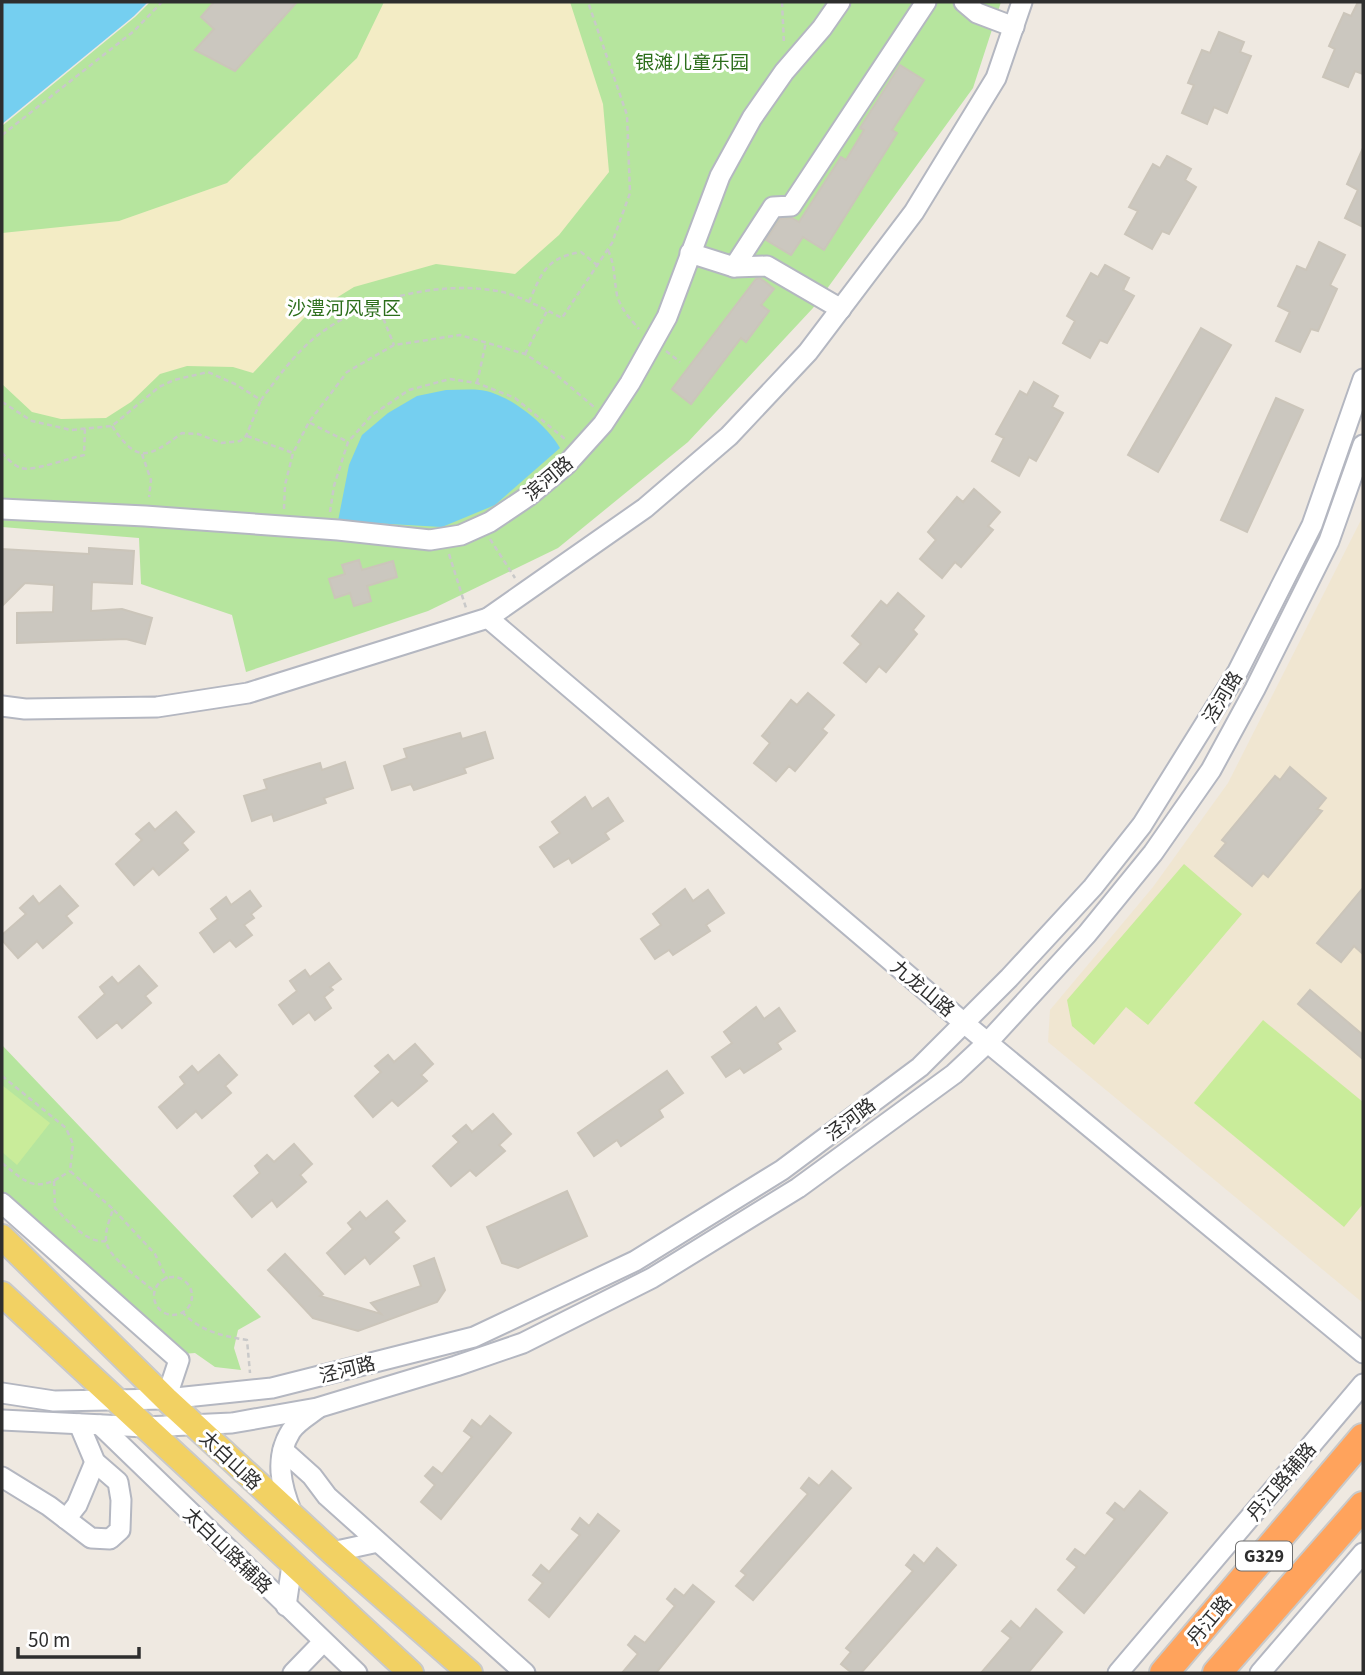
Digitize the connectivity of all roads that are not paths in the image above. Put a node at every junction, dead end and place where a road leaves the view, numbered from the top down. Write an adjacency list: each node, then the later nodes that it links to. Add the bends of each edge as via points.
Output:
1 (840, 2): 6 (street, 滨河路, via 752,118 720,176)
2 (926, 2): 7 (street, via 791,206 773,207)
3 (964, 2): 5 (street, via 978,13)
4 (1022, 2): 5 (street)
5 (1014, 27): 8 (street, via 996,78 914,212)
6 (690, 253): 7 (street); 11 (street, 滨河路, via 667,317 607,418 566,465 530,495 461,535 430,540 327,529)
7 (734, 267): 8 (street, via 767,266)
8 (841, 309): 12 (street, via 808,352 729,436 645,508)
9 (1363, 379): 14 (street, 泾河路, via 1312,525 1238,671 1185,758 1142,825 1093,887)
10 (1363, 444): 15 (street, 泾河路, via 1329,541 1211,770 1153,853 1095,924)
11 (2, 509)
12 (479, 620): 13 (street, via 248,694 157,707); 14 (street, 九龙山路)
13 (2, 706)
14 (964, 1023): 15 (street, 九龙山路); 23 (street, 泾河路, via 920,1067 782,1170 635,1261 474,1337 272,1388)
15 (987, 1043): 19 (street, 九龙山路); 24 (street, 泾河路, via 954,1074 798,1188 652,1278 523,1343)
16 (2, 1203): 23 (street, via 179,1360)
17 (2, 1237): 23 (main road, 太白山路)
18 (2, 1294): 22 (main road, 太白山路)
19 (1363, 1353)
20 (1363, 1384): 48 (street, 丹江路辅路)
21 (2, 1393): 22 (street, 泾河路, via 54,1401)
22 (114, 1399): 23 (street, 泾河路); 29 (main road, 太白山路)
23 (166, 1399): 28 (main road, 太白山路)
24 (317, 1408): 28 (street, 泾河路); 31 (street, via 292,1429)
25 (2, 1420): 26 (street, 泾河路)
26 (79, 1424): 27 (street, 泾河路); 32 (street)
27 (100, 1425): 29 (street, 泾河路); 41 (street, 太白山路辅路)
28 (195, 1426): 29 (street, 泾河路); 35 (main road, 太白山路)
29 (145, 1427): 40 (main road, 太白山路)
30 (1363, 1438): 49 (highway, 丹江路 / G329)
31 (283, 1450): 35 (street, via 281,1483); 37 (street)
32 (95, 1462): 36 (street, via 77,1506); 36 (street, via 118,1482 120,1530 110,1539 91,1538)
33 (2, 1477): 36 (street)
34 (1363, 1506): 50 (highway, G329)
35 (293, 1517): 38 (main road, 太白山路)
36 (66, 1519)
37 (378, 1542): 38 (street); 47 (street)
38 (332, 1552): 46 (main road, 太白山路)
39 (1363, 1553): 51 (street)
40 (292, 1565): 41 (street); 45 (main road, 太白山路)
41 (286, 1606): 42 (street, 太白山路辅路)
42 (323, 1642): 43 (street); 44 (street, 太白山路辅路)
43 (293, 1673)
44 (356, 1673)
45 (411, 1673)
46 (470, 1673)
47 (525, 1673)
48 (1118, 1673)
49 (1164, 1673)
50 (1217, 1673)
51 (1260, 1673)

